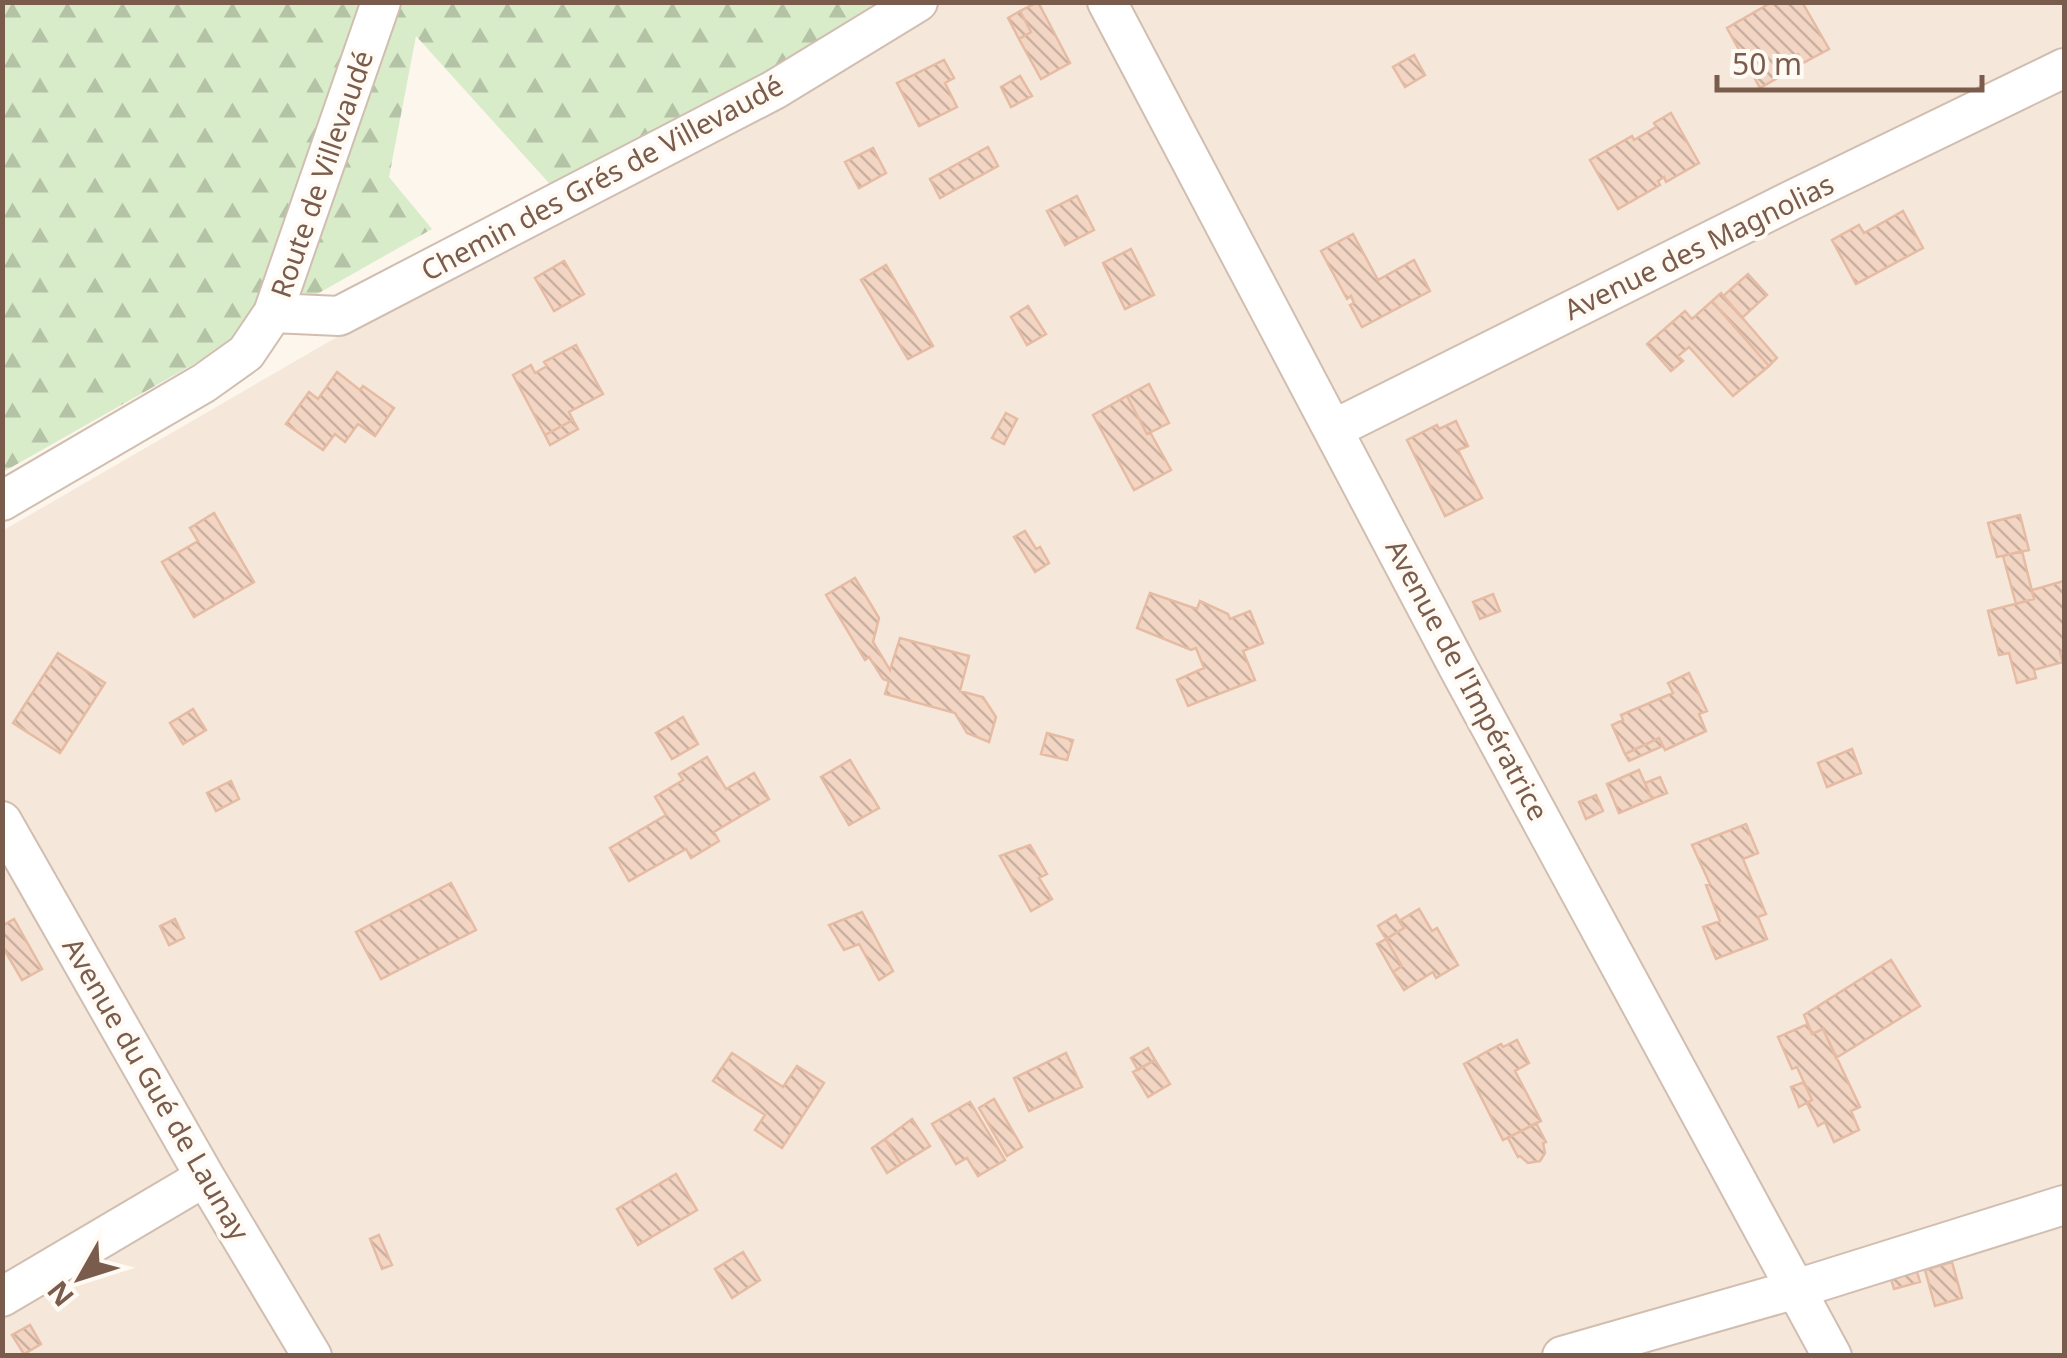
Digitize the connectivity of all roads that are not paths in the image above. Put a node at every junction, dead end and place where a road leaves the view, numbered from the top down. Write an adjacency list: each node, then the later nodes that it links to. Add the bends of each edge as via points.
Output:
1 (380, 2): 5 (street, Route de Villevaudé)
2 (918, 2): 5 (street, Chemin des Grés de Villevaudé, via 774,90 339,316)
3 (1107, 2): 6 (street, Avenue de l'Impératrice)
4 (2064, 68): 6 (street, Avenue des Magnolias)
5 (273, 313): 7 (street, Route de Villevaudé, via 246,352 204,383)
6 (1334, 429): 11 (street, Avenue de l'Impératrice)
7 (2, 500)
8 (2, 821): 9 (street, Avenue du Gué de Launay)
9 (205, 1177): 12 (street); 13 (street, Avenue du Gué de Launay)
10 (2064, 1205): 11 (street)
11 (1796, 1289): 14 (street); 15 (street, Avenue de l'Impératrice)
12 (2, 1297)
13 (312, 1356)
14 (1562, 1356)
15 (1832, 1356)

